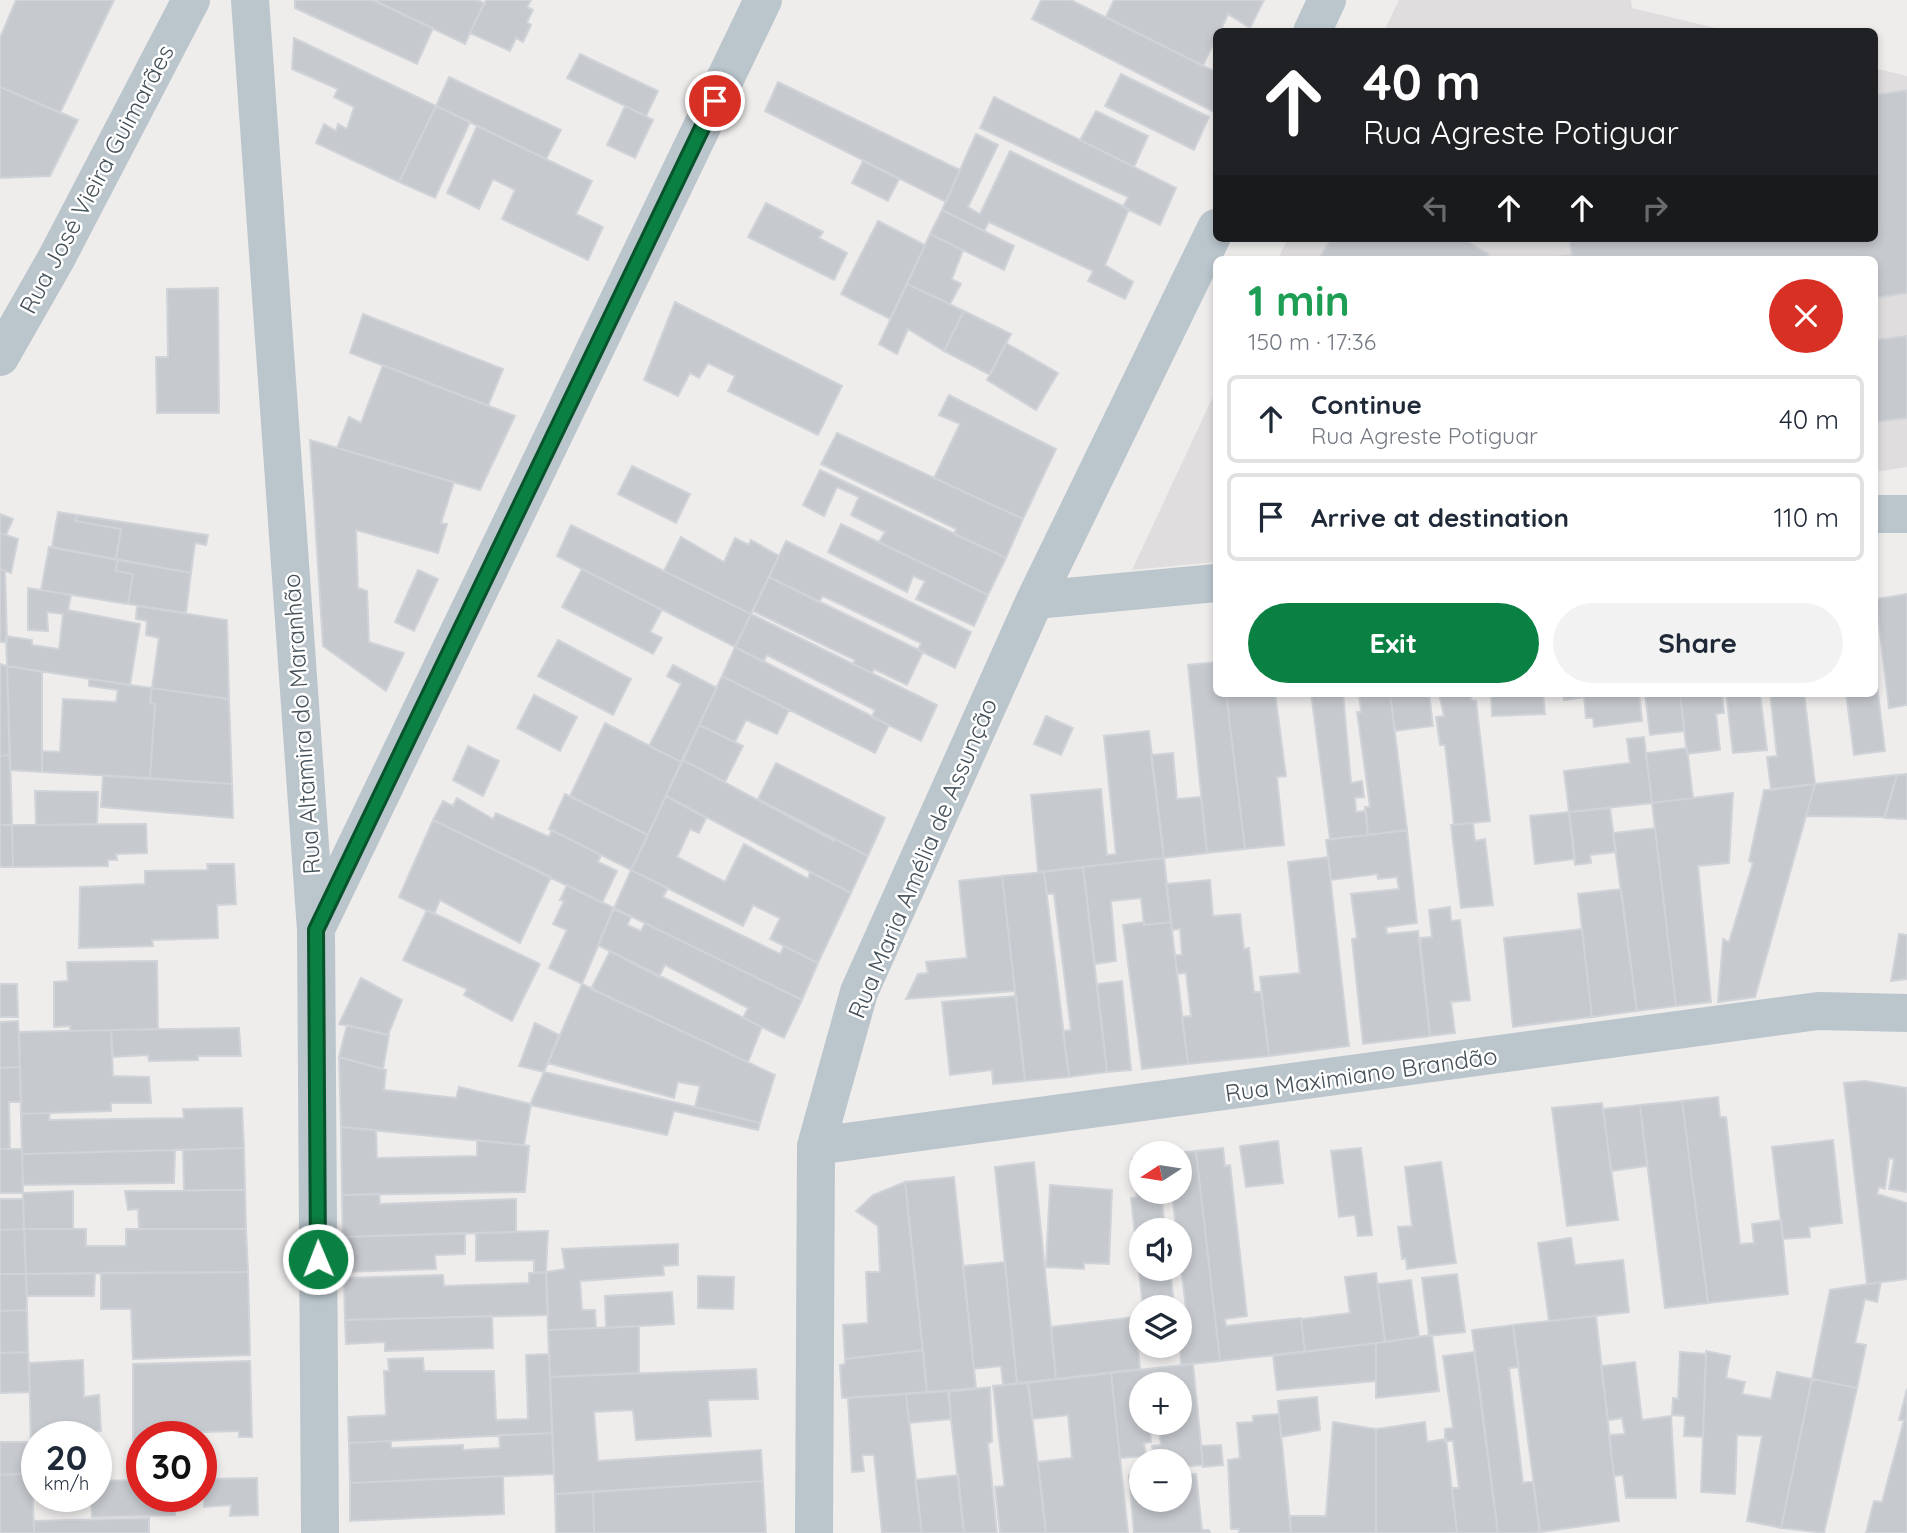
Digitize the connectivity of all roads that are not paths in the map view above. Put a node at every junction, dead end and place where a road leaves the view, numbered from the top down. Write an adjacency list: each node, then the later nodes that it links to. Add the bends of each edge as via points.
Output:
1 (191, 0): 7 (street, Rua José Vieira Guimarães)
2 (250, 0): 12 (street, Rua Altamira do Maranhão)
3 (763, 0): 12 (street)
4 (1327, 0): 5 (street)
5 (1314, 28)
6 (1213, 234): 11 (street, Rua Maria Amélia de Assunção)
7 (0, 357)
8 (1878, 514): 9 (street)
9 (1907, 514)
10 (1213, 583): 11 (street)
11 (1035, 600): 14 (street, Rua Maria Amélia de Assunção, via 859,992)
12 (316, 930): 15 (street, Rua Altamira do Maranhão)
13 (1907, 1013): 14 (street, Rua Maximiano Brandão, via 1818,1011)
14 (816, 1146): 16 (street, Rua Maria Amélia de Assunção)
15 (320, 1533)
16 (814, 1533)

